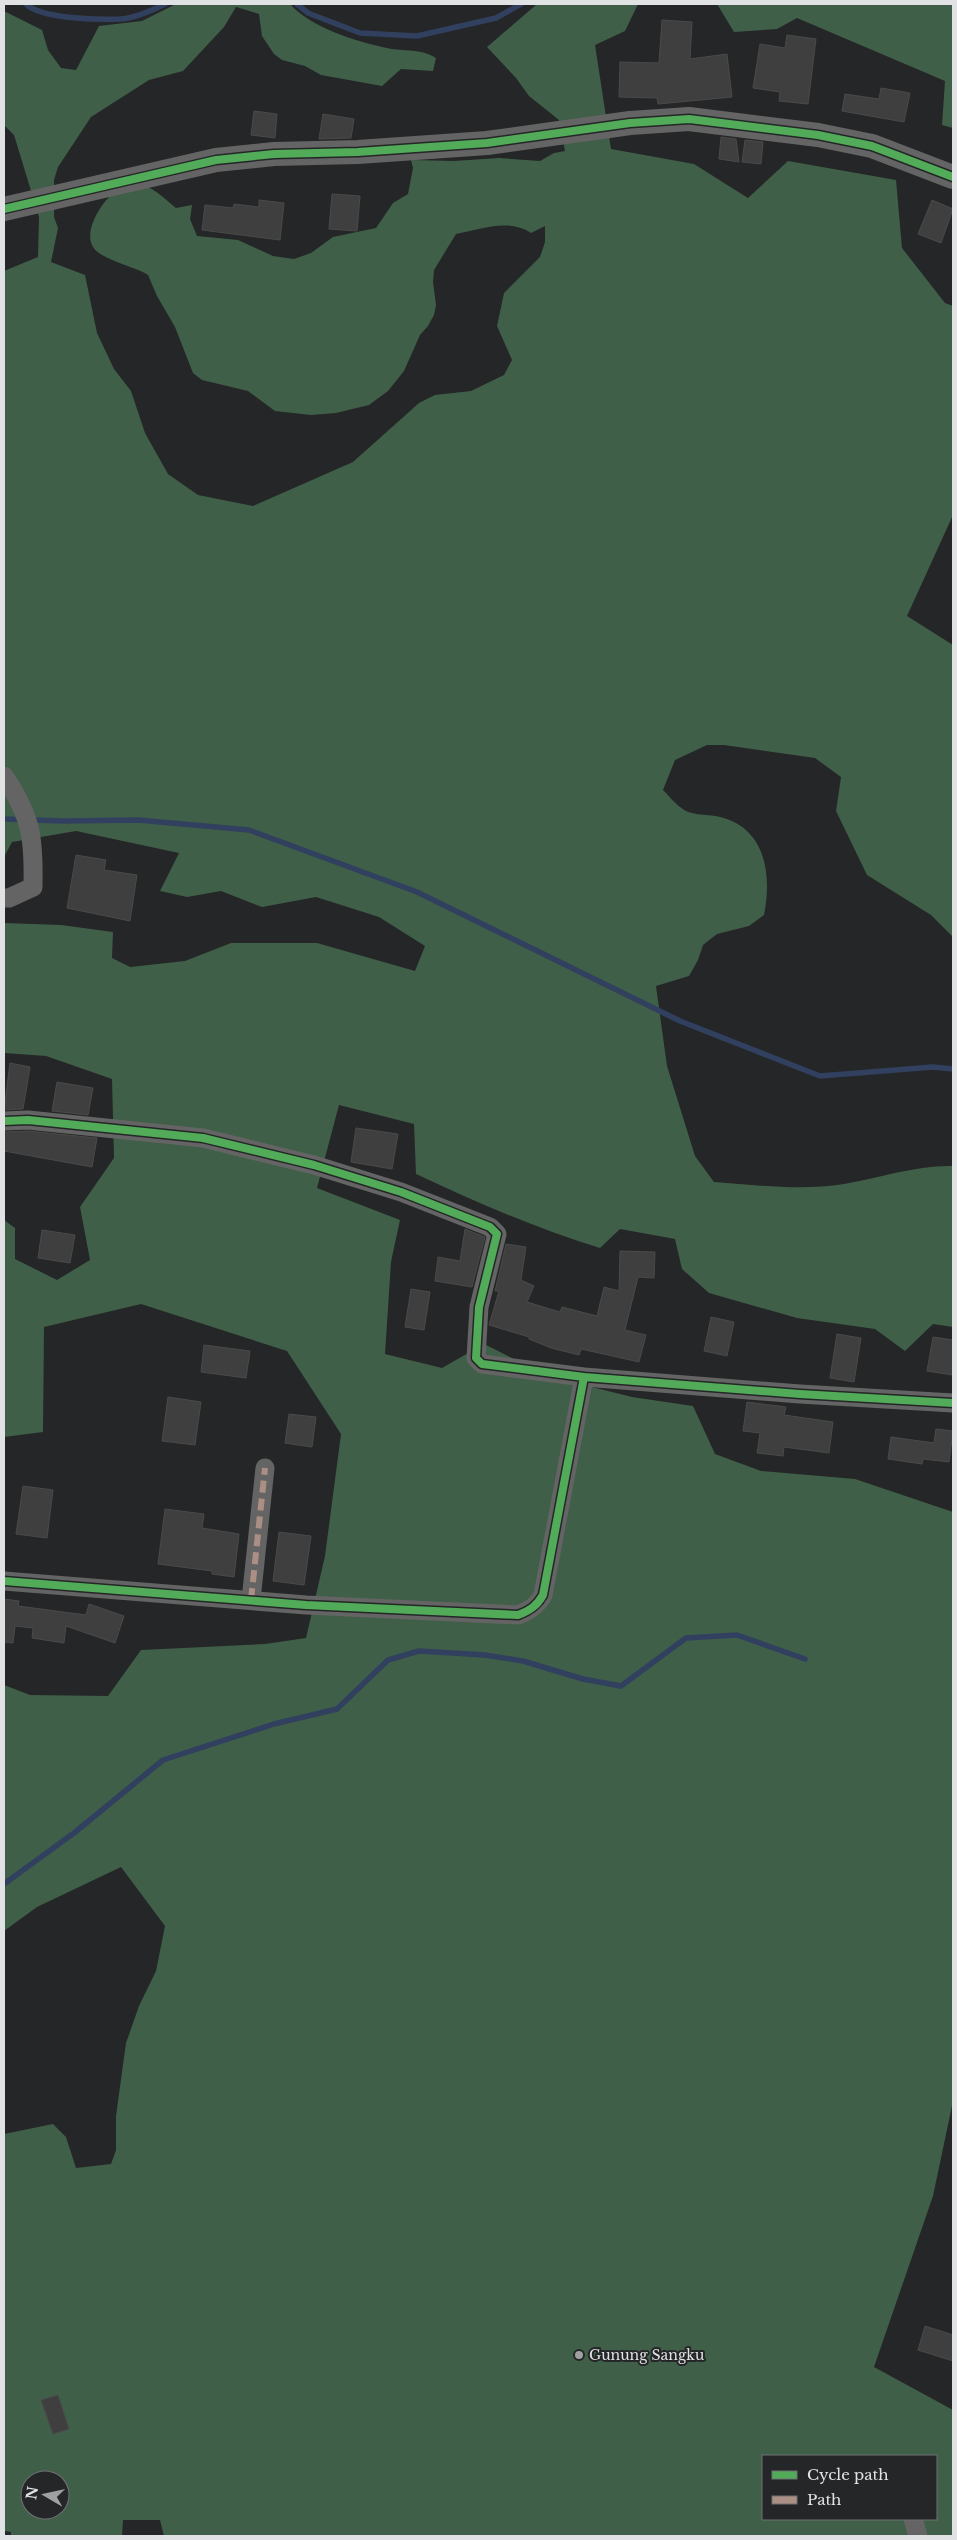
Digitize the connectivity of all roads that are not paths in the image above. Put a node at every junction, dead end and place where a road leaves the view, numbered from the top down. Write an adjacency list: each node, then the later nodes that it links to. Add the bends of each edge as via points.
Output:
1 (953, 177): 2 (street, via 872,146 818,135 689,119 630,123 487,143 216,160)
2 (4, 209)
3 (4, 776): 4 (street, via 20,800 33,840 33,887)
4 (4, 898)
5 (4, 1120): 6 (street, via 203,1138 314,1165 490,1227 497,1234 479,1307 476,1358 482,1364)
6 (584, 1377): 7 (street); 10 (street, via 543,1596 528,1612 508,1614)
7 (953, 1403)
8 (265, 1468): 10 (street)
9 (4, 1581): 10 (street)
10 (251, 1600)
11 (913, 2520): 12 (street)
12 (918, 2536)

